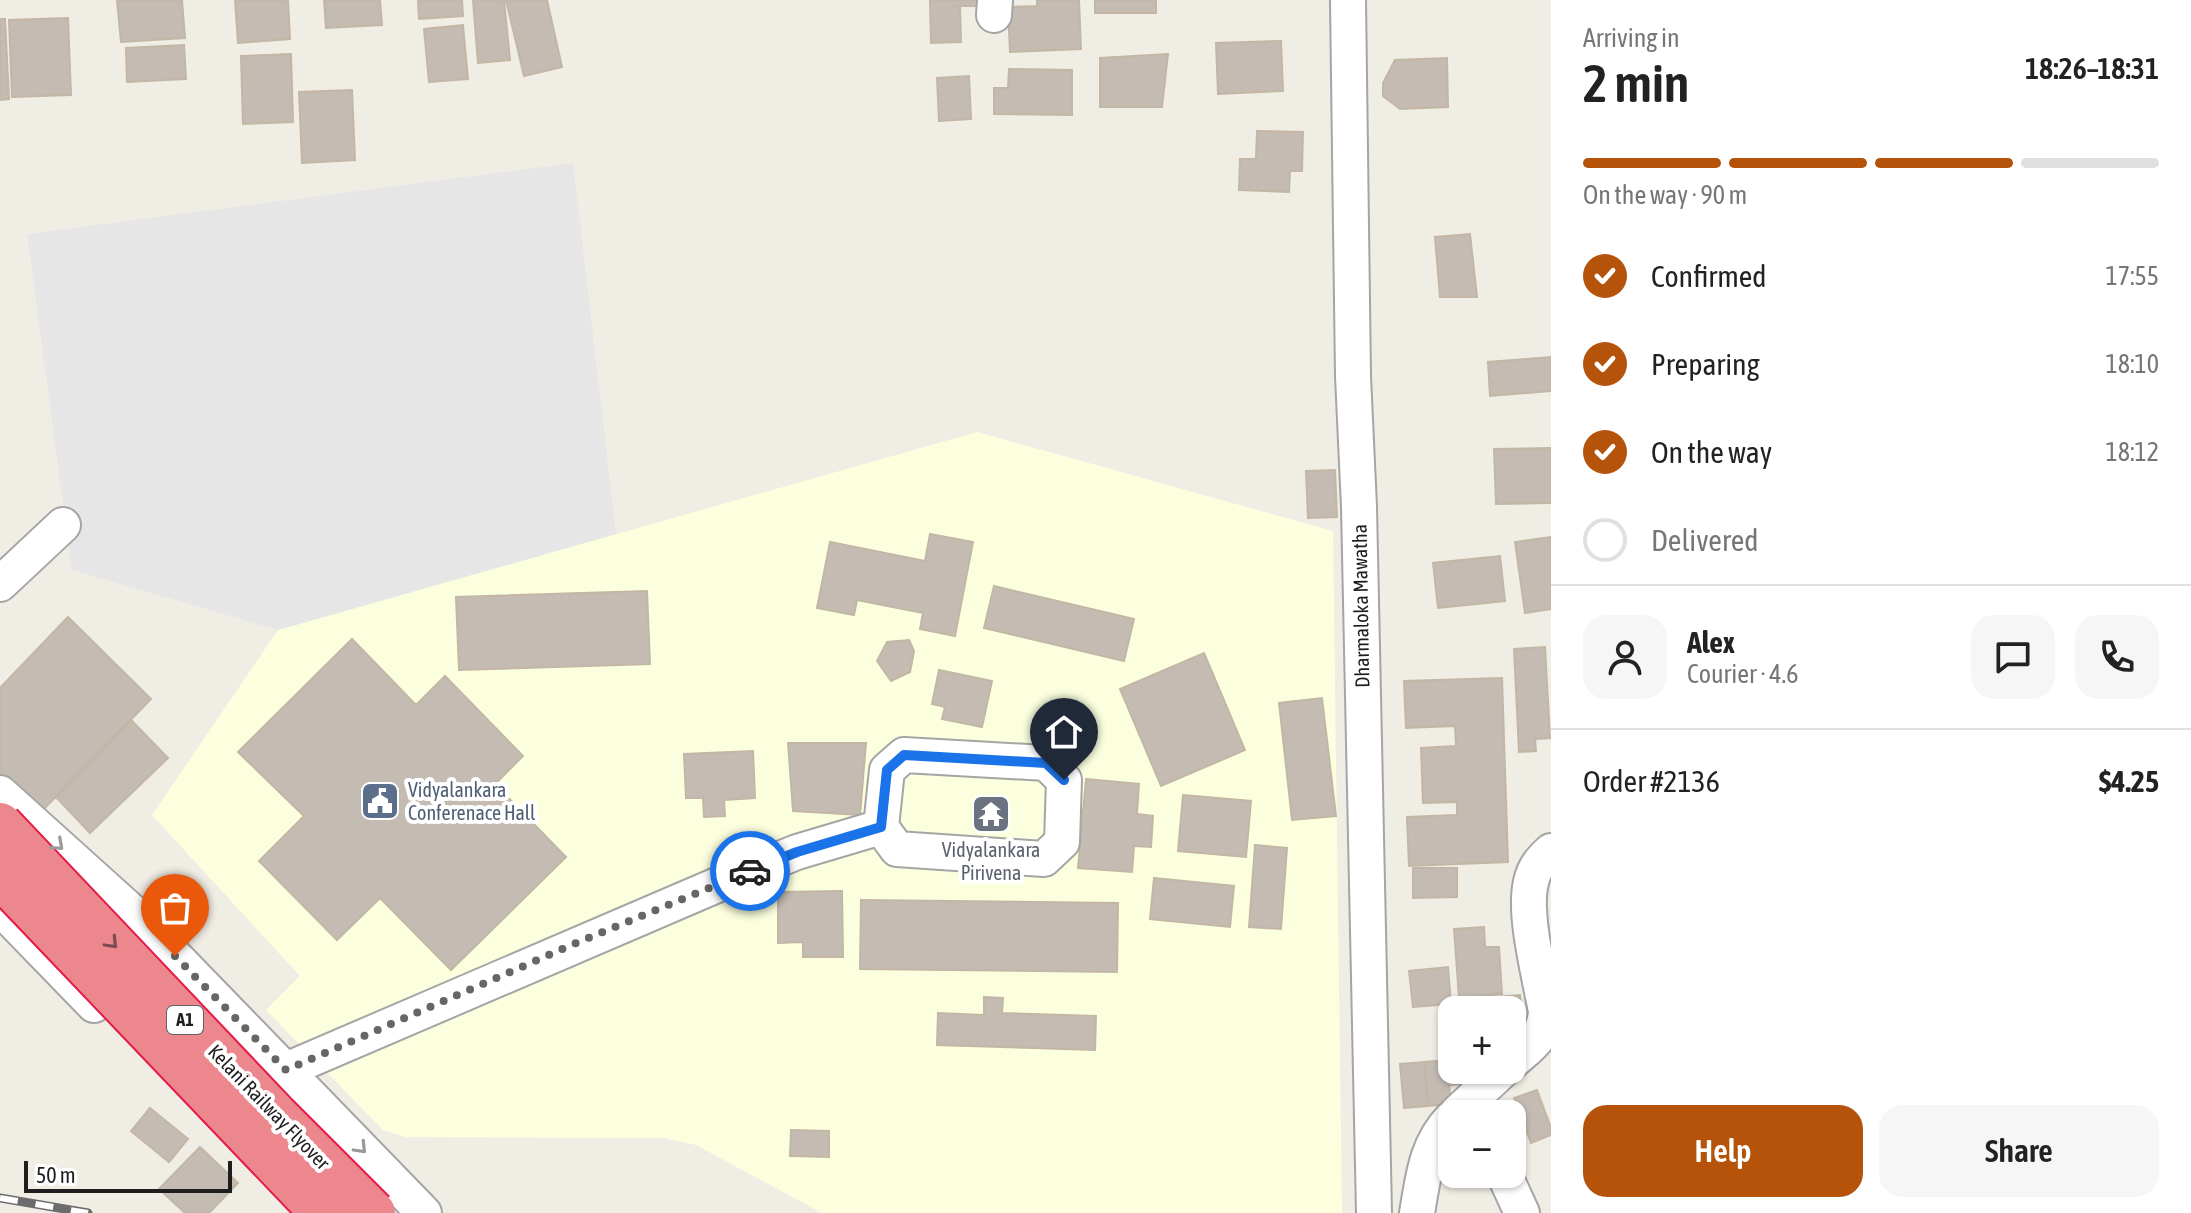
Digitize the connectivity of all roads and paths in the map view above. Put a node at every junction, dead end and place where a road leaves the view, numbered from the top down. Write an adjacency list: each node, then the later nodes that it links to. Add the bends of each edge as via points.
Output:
1 (1348, 0): 21 (street, Dharmaloka Mawatha)
2 (63, 525): 3 (street)
3 (0, 584)
4 (0, 793): 11 (street, one-way to 11, via 131,911)
5 (0, 825): 19 (highway, Kelani Railway Flyover / A1, one-way to 19, bridge)
6 (881, 827): 6 (street, via 887,770 904,755 1046,763 1064,780 1062,842 1044,859 897,849); 11 (street, via 745,873)
7 (1551, 851): 10 (street, via 1538,862 1528,901 1546,1012 1541,1036)
8 (0, 875): 18 (highway, Kelani Railway Flyover / A1, bridge)
9 (0, 908): 17 (street)
10 (1526, 1049)
11 (286, 1070): 14 (street)
12 (1490, 1084): 13 (street)
13 (1474, 1100)
14 (335, 1121): 17 (street); 20 (street, one-way to 20)
15 (1438, 1134): 22 (street, via 1428,1154)
16 (1510, 1188): 23 (street)
17 (282, 1201)
18 (323, 1213)
19 (373, 1213)
20 (424, 1213)
21 (1374, 1213)
22 (1417, 1213)
23 (1522, 1213)

